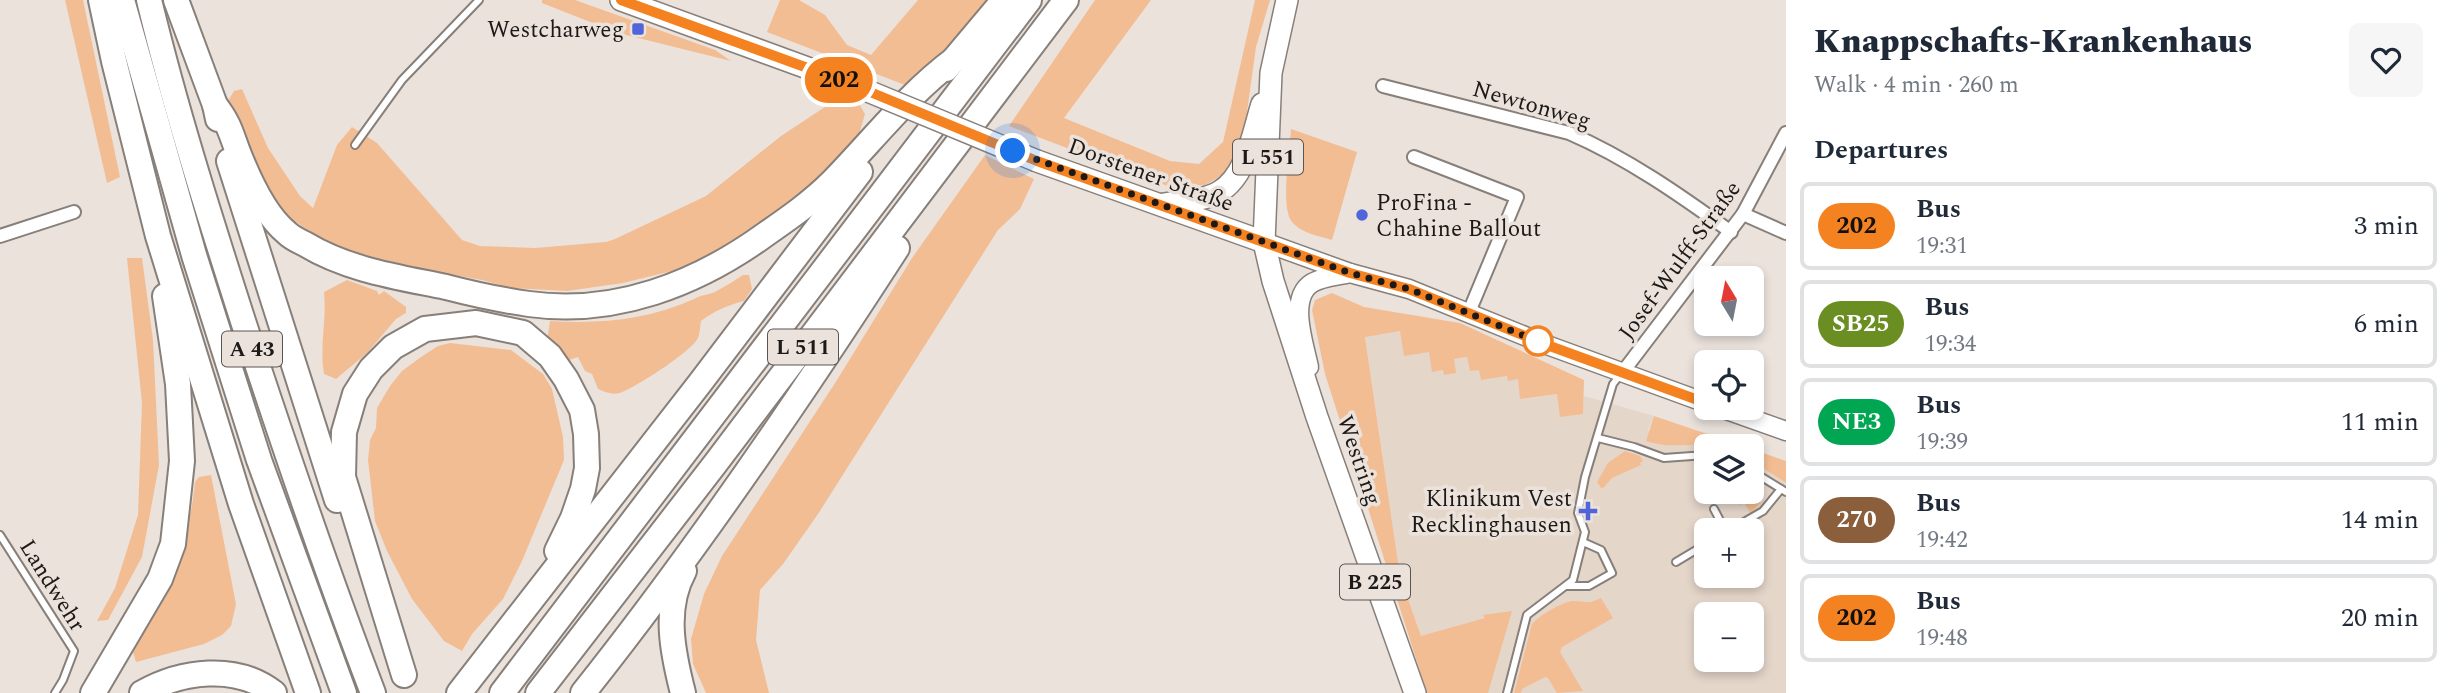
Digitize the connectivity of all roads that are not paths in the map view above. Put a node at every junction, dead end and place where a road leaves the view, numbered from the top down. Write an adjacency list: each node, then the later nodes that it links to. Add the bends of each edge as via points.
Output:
1 (102, 0): 25 (highway)
2 (122, 0): 54 (highway, A 43, via 194,255 252,436)
3 (149, 0): 55 (highway, A 43, via 241,315)
4 (176, 0): 14 (highway)
5 (479, 0): 16 (lane, via 402,80)
6 (621, 0): 19 (main road, Dorstener Straße, bridge)
7 (1004, 0): 11 (highway)
8 (1029, 0): 57 (highway, L 511)
9 (1066, 0): 17 (highway, L 511)
10 (1287, 0): 12 (main road, L 551)
11 (955, 59): 14 (highway, via 929,78 830,184 751,245 684,283 647,296 569,306 491,298 327,257 287,233 260,199 228,122); 47 (highway, via 862,169)
12 (1271, 73): 19 (main road, via 1237,175 1211,195); 26 (main road, L 551)
13 (1383, 86): 22 (street, Newtonweg, via 1569,133 1598,145)
14 (215, 106): 48 (highway, via 311,425 373,602)
15 (1786, 133): 21 (street, Josef-Wulff-Straße)
16 (355, 145)
17 (954, 149): 39 (highway, via 912,225); 58 (highway, L 511)
18 (1414, 157): 28 (street, via 1517,197)
19 (1159, 205): 26 (main road, Dorstener Straße)
20 (74, 212): 24 (street)
21 (1743, 214): 22 (street, Josef-Wulff-Straße); 23 (street)
22 (1731, 232): 29 (street, Josef-Wulff-Straße)
23 (1786, 233)
24 (0, 236)
25 (158, 236): 50 (highway, via 178,384 182,461 173,544 160,579); 53 (highway, via 241,504)
26 (1264, 242): 27 (main road, Dorstener Straße); 31 (main road, Westring / B 225)
27 (1350, 273): 28 (main road, Dorstener Straße); 31 (main road, Dorstener Straße, via 1314,282 1303,290 1298,304)
28 (1469, 312): 29 (main road, Dorstener Straße)
29 (1622, 373): 30 (main road, Dorstener Straße); 34 (lane, via 1612,384)
30 (1694, 399)
31 (1317, 417): 61 (main road, Westring / B 225)
32 (1755, 420): 33 (main road)
33 (1786, 431)
34 (1598, 438): 35 (lane, via 1664,458); 43 (lane, via 1578,513 1585,532)
35 (1694, 456)
36 (1764, 478): 37 (lane)
37 (1784, 491): 41 (lane)
38 (1714, 509): 40 (lane)
39 (719, 512): 59 (highway); 60 (highway, via 681,575 672,610 671,637)
40 (1720, 518)
41 (1749, 518)
42 (0, 535): 49 (lane, Landwehr, via 74,651)
43 (1583, 542): 46 (lane, via 1573,580); 46 (lane, via 1601,550 1612,573 1590,586)
44 (1694, 551): 45 (lane)
45 (1676, 562)
46 (1566, 586): 62 (lane, via 1527,615)
47 (537, 593): 48 (highway, via 583,489 587,468 582,410 550,356 523,333 476,323 425,329 393,347 371,369 355,394 344,432 343,477); 56 (highway)
48 (408, 684)
49 (55, 693)
50 (93, 693)
51 (142, 693): 52 (highway, via 169,680 200,674 239,675)
52 (274, 693)
53 (308, 693)
54 (344, 693)
55 (373, 693)
56 (458, 693)
57 (502, 693)
58 (538, 693)
59 (583, 693)
60 (683, 693)
61 (1415, 693)
62 (1507, 693)

